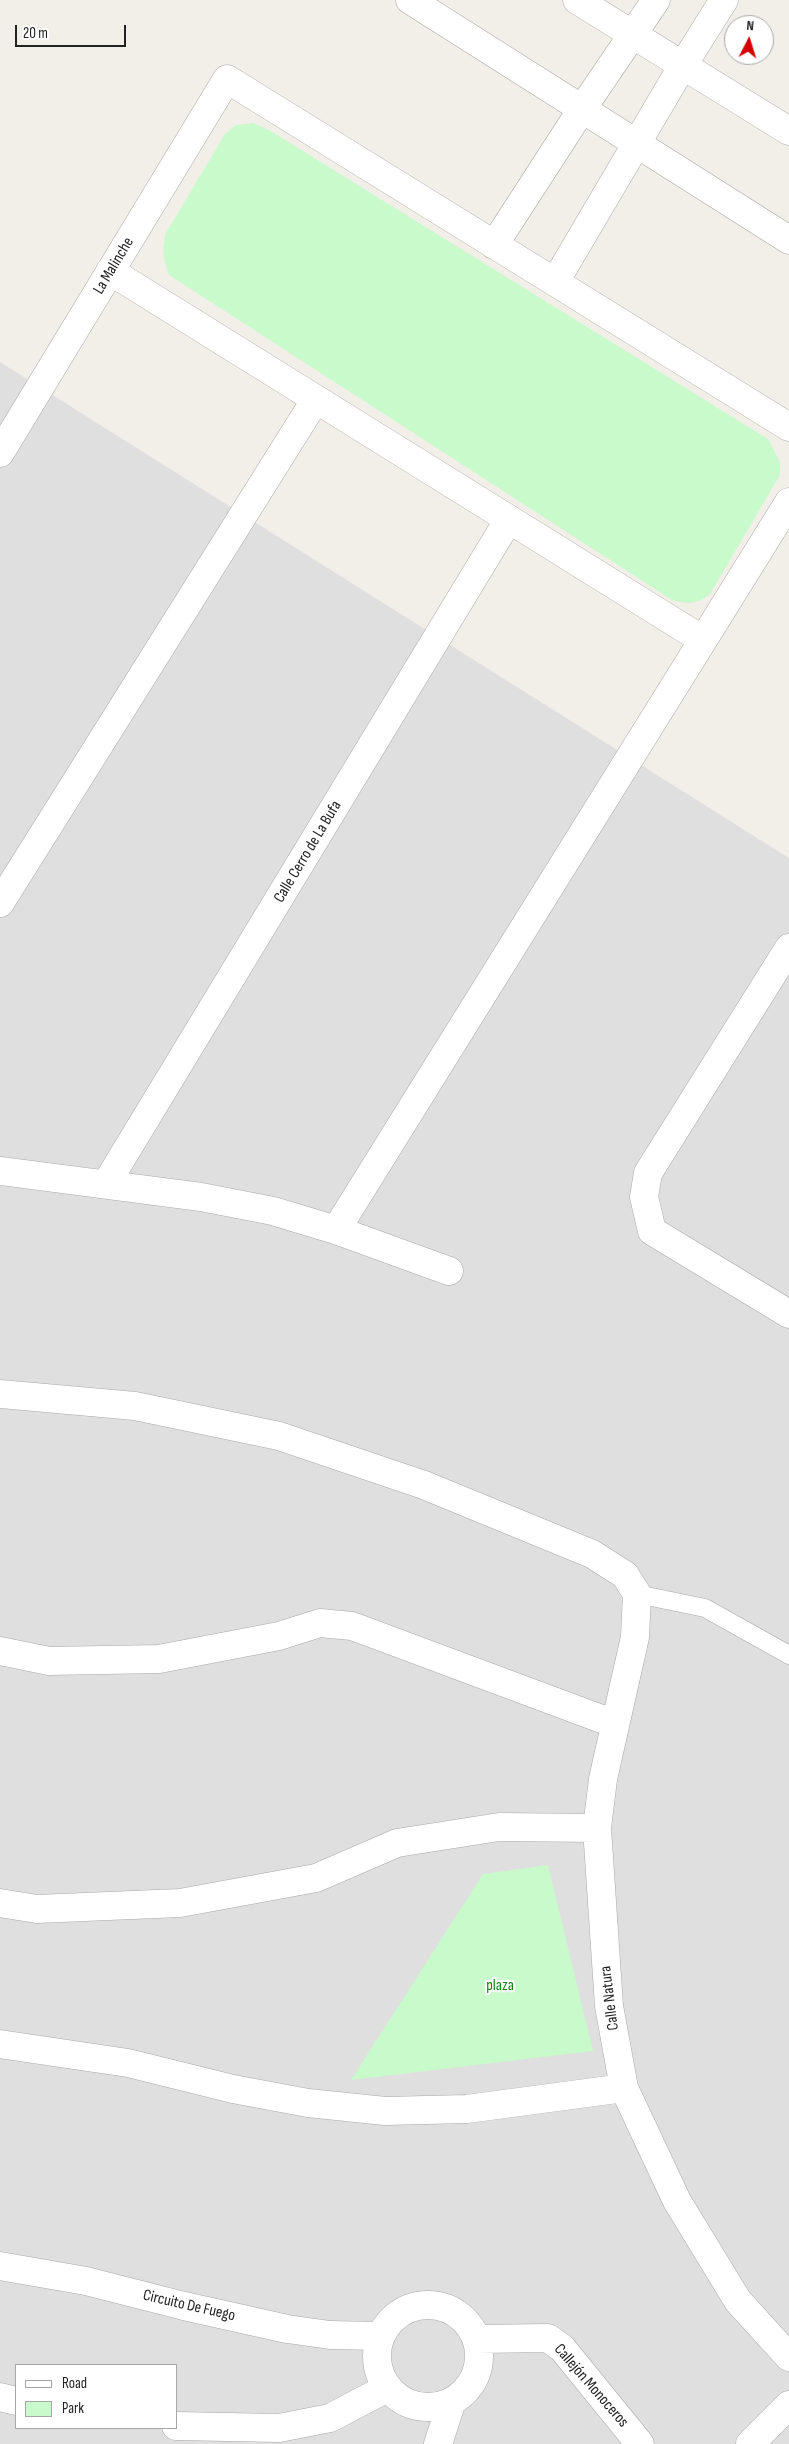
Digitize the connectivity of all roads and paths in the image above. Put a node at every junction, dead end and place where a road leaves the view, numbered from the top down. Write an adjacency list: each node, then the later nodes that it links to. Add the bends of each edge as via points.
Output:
1 (410, 0): 7 (street)
2 (577, 0): 5 (street)
3 (656, 0): 5 (street)
4 (724, 0): 6 (street)
5 (634, 35): 6 (street); 7 (street)
6 (683, 65): 8 (street); 9 (street)
7 (582, 109): 9 (street); 11 (street)
8 (789, 131)
9 (636, 144): 10 (street); 13 (street)
10 (789, 240)
11 (494, 245): 12 (street, La Malinche, via 227,79); 13 (street)
12 (110, 271): 14 (street); 16 (street, La Malinche)
13 (555, 282): 15 (street)
14 (316, 399): 18 (street); 20 (street)
15 (789, 427)
16 (0, 453)
17 (789, 502): 19 (street)
18 (509, 519): 19 (street); 23 (street, Calle Cerro de La Bufa)
19 (703, 640): 24 (street)
20 (0, 903)
21 (789, 948): 26 (street, via 648,1173 644,1197 652,1231)
22 (0, 1171): 23 (street)
23 (106, 1184): 24 (street, via 273,1211)
24 (336, 1230): 25 (street)
25 (449, 1271)
26 (789, 1314)
27 (0, 1394): 28 (street, via 135,1406 279,1436 424,1485 592,1554 624,1575)
28 (637, 1594): 30 (lane, via 705,1608); 31 (street, Calle Natura, via 635,1637)
29 (0, 1651): 31 (street, via 49,1661 158,1659 279,1636 320,1623 352,1626)
30 (789, 1655)
31 (615, 1724): 32 (street, Calle Natura)
32 (597, 1828): 33 (street, via 499,1827 397,1843 316,1878 180,1903 37,1909); 35 (street, Calle Natura, via 609,2006)
33 (0, 1903)
34 (0, 2044): 35 (street, via 128,2063 232,2089 308,2103 384,2111 467,2109)
35 (624, 2088): 39 (street, Calle Natura, via 682,2209 738,2301)
36 (0, 2266): 37 (street, Circuito De Fuego, via 86,2281 287,2329)
37 (379, 2336): 38 (street, via 388,2321 403,2310 420,2304 438,2305 455,2312 468,2323); 40 (street, via 378,2372)
38 (477, 2339): 43 (street, via 480,2357 476,2374 467,2390); 47 (street, Callejón Monoceros, via 548,2338 562,2348)
39 (789, 2357)
40 (387, 2388): 43 (street, via 401,2400 417,2406 435,2407); 45 (street, via 330,2418 279,2428)
41 (0, 2397): 42 (street)
42 (15, 2401)
43 (452, 2401): 46 (street)
44 (789, 2405): 48 (street)
45 (178, 2426)
46 (438, 2444)
47 (640, 2444)
48 (750, 2444)

